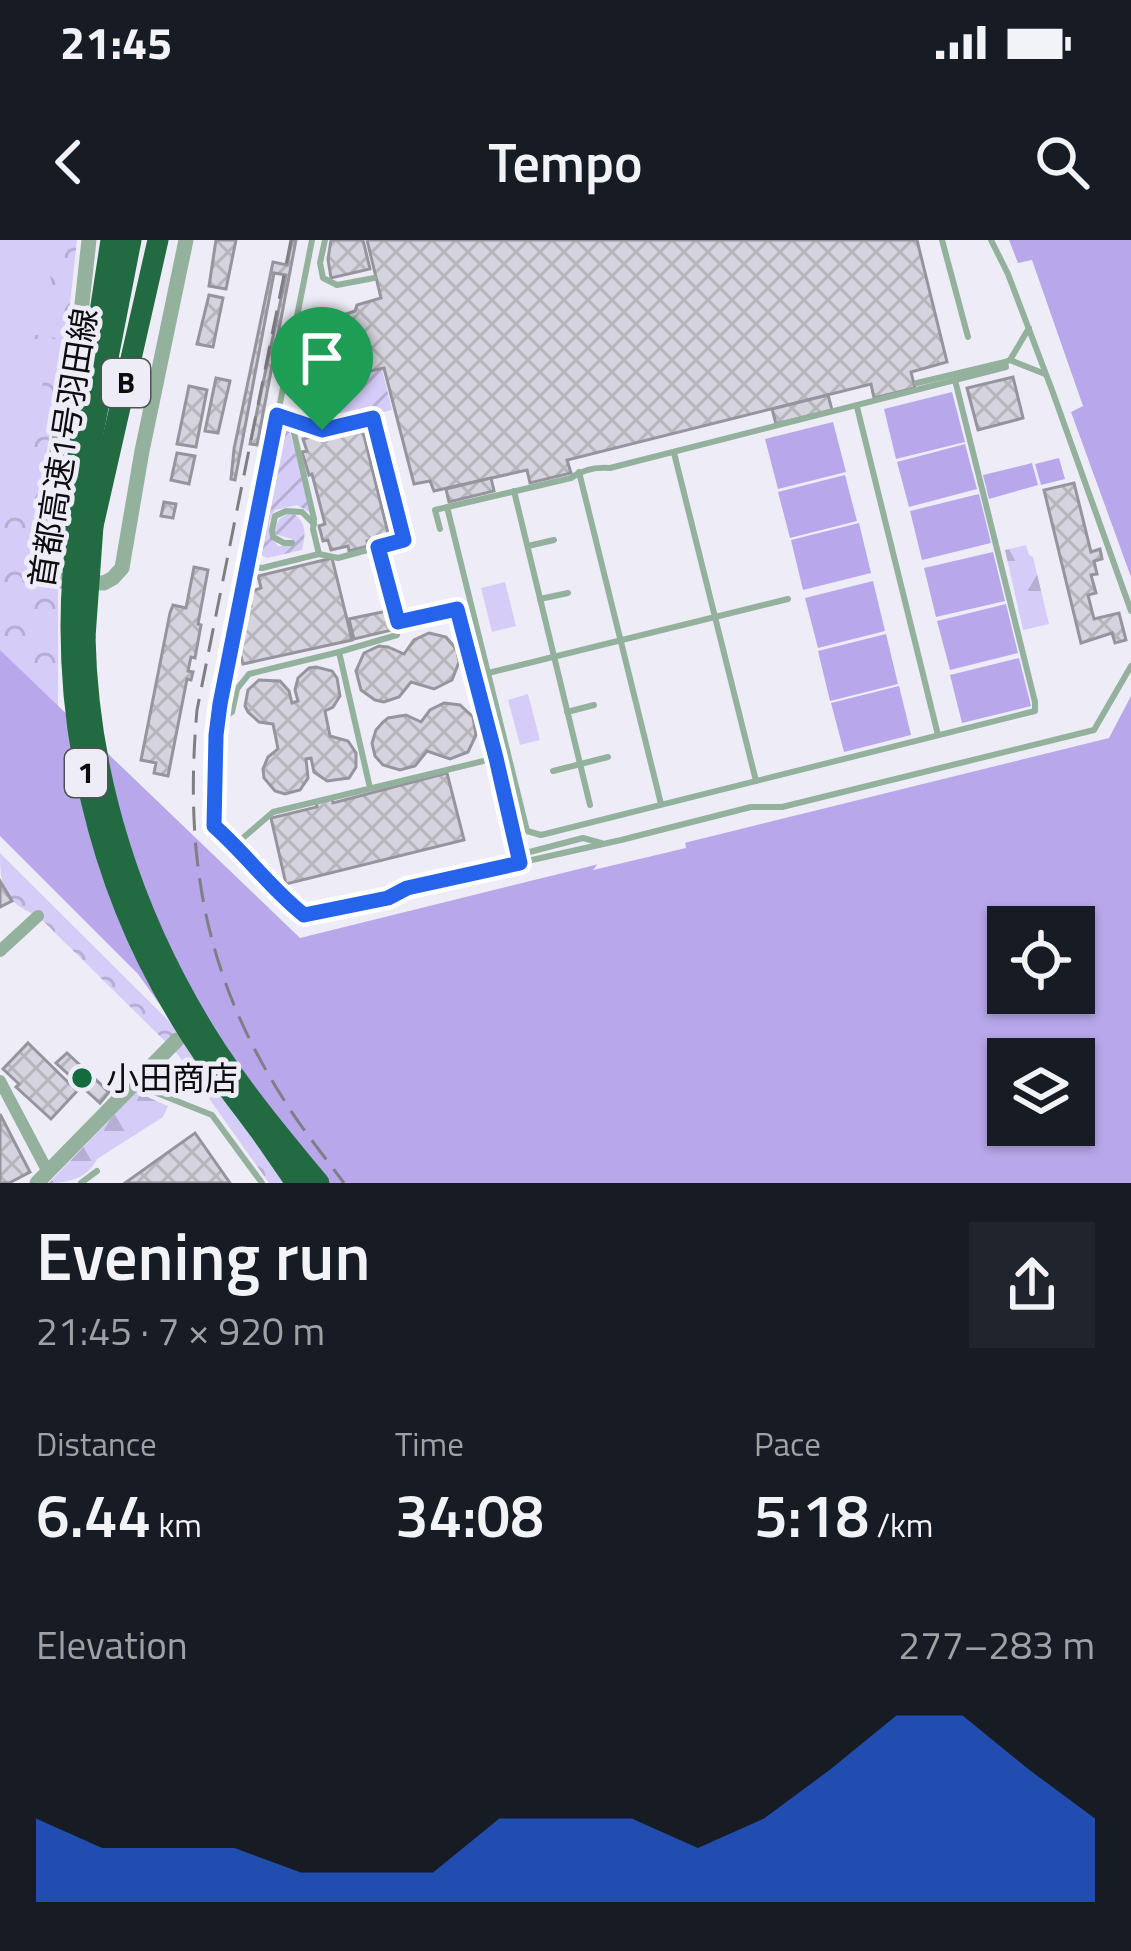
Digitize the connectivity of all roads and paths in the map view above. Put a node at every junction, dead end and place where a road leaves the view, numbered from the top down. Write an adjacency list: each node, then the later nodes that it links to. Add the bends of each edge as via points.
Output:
1 (89, 240): 6 (street, via 38,555 51,578 100,583 125,560)
2 (111, 240): 39 (highway, B, bridge, via 70,494)
3 (131, 240): 12 (highway, 首都高速1号羽田線 / 1)
4 (145, 240): 12 (highway, 首都高速1号羽田線 / 1)
5 (158, 240): 27 (highway, B)
6 (186, 240)
7 (312, 240): 20 (lane)
8 (325, 240): 11 (lane, via 323,278 337,285)
9 (942, 240): 14 (lane)
10 (991, 240): 13 (lane)
11 (374, 278)
12 (125, 306): 27 (highway, 首都高速1号羽田線 / 1); 39 (highway, 首都高速1号羽田線 / 1, bridge, via 86,470)
13 (1029, 328): 15 (lane); 16 (lane)
14 (968, 338)
15 (1007, 361): 16 (lane); 17 (lane); 18 (lane)
16 (1046, 375): 38 (lane)
17 (955, 380): 19 (lane); 50 (lane, via 1035,711)
18 (917, 383)
19 (857, 406): 22 (lane); 50 (lane)
20 (277, 415): 21 (lane); 34 (lane)
21 (291, 420): 26 (lane); 32 (lane, via 322,430 373,418 404,540)
22 (674, 452): 23 (lane); 40 (lane)
23 (579, 472): 24 (lane); 42 (lane)
24 (514, 491): 25 (lane); 31 (lane)
25 (447, 507): 28 (lane, via 435,510); 46 (lane)
26 (314, 524): 30 (lane, via 302,512 275,517 273,537); 33 (lane)
27 (93, 526): 71 (highway, 首都高速1号羽田線 / 1, bridge, via 89,698 127,868 198,1021)
28 (440, 530)
29 (554, 540): 31 (lane)
30 (292, 543)
31 (528, 546): 37 (lane)
32 (378, 547): 33 (lane, via 338,558); 41 (lane)
33 (319, 554): 34 (lane)
34 (248, 566): 49 (lane)
35 (568, 593): 37 (lane)
36 (788, 598): 40 (lane)
37 (540, 599): 44 (lane)
38 (1131, 611)
39 (71, 612): 70 (highway, 首都高速1号羽田線 / 1, bridge, via 80,739 120,891 174,1009)
40 (715, 616): 42 (lane); 55 (lane)
41 (398, 622): 43 (lane, via 397,635); 52 (lane, via 457,609)
42 (620, 640): 44 (lane); 57 (lane)
43 (339, 652): 49 (lane, via 249,674 232,712); 56 (lane)
44 (554, 656): 46 (lane); 48 (lane)
45 (1131, 666): 60 (lane, via 1094,730 782,807 751,807)
46 (488, 673): 57 (lane, via 527,831 542,835)
47 (594, 705): 48 (lane)
48 (568, 712): 53 (lane)
49 (218, 722): 59 (lane, via 214,826)
50 (938, 736): 55 (lane)
51 (608, 757): 53 (lane)
52 (496, 758): 56 (lane); 60 (lane)
53 (580, 764): 54 (lane); 58 (lane)
54 (553, 770)
55 (756, 781): 57 (lane)
56 (370, 788): 59 (lane, via 273,812)
57 (661, 805)
58 (590, 806)
59 (235, 844): 60 (lane, via 304,915)
60 (519, 859)
61 (38, 916): 62 (street)
62 (0, 951)
63 (177, 1040): 65 (street)
64 (0, 1081): 67 (street)
65 (136, 1085): 67 (street); 69 (lane, via 212,1115)
66 (97, 1171): 68 (lane)
67 (42, 1178)
68 (81, 1183)
69 (262, 1183)
70 (299, 1183)
71 (319, 1183)

